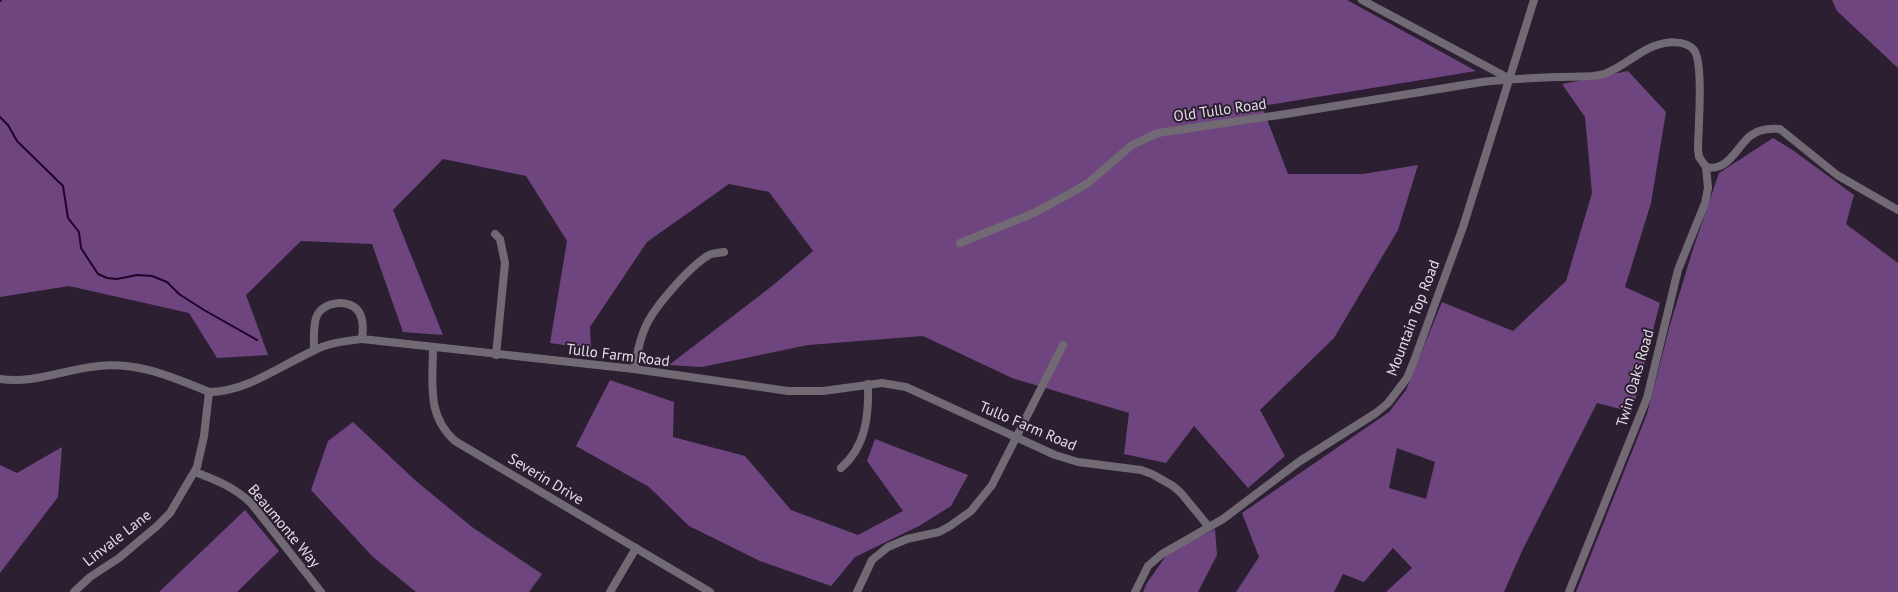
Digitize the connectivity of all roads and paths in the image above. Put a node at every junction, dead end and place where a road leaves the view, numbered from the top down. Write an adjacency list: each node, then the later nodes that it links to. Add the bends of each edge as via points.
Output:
1 (1362, 0): 3 (street)
2 (1534, 0): 3 (street, Mountain Top Road)
3 (1510, 79): 4 (street, Old Tullo Road, via 1594,76 1604,74 1656,45 1670,42 1688,45 1695,51 1698,61 1698,149); 7 (street, Old Tullo Road, via 1158,132 1132,145 1071,193 1034,213); 21 (street, Mountain Top Road, via 1463,227 1414,361 1398,392 1376,413 1300,461)
4 (1706, 167): 5 (street, via 1718,167 1728,161 1750,136 1759,131 1780,129 1837,175); 29 (street, Twin Oaks Road, via 1708,188 1705,203 1678,270 1647,398)
5 (1898, 210)
6 (495, 234): 13 (street, via 500,239 505,263)
7 (960, 243)
8 (724, 252): 14 (street, via 709,255 660,302 645,327)
9 (362, 339): 11 (street, Tullo Farm Road); 12 (street, Tullo Farm Road); 12 (street, via 362,320 356,309 348,304 331,304 316,318)
10 (1063, 345): 18 (street)
11 (433, 347): 13 (street, Tullo Farm Road); 22 (street, Severin Drive, via 433,402 444,431 463,446)
12 (314, 350): 17 (street, Tullo Farm Road, via 244,385)
13 (496, 354): 14 (street, Tullo Farm Road)
14 (634, 369): 16 (street, Tullo Farm Road, via 804,392)
15 (0, 379): 17 (street, Tullo Farm Road, via 26,380 90,367 131,365 154,370)
16 (868, 384): 18 (street, Tullo Farm Road, via 906,387); 19 (street, via 868,411 863,435 855,452)
17 (209, 392): 20 (street, Linvale Lane, via 201,455)
18 (1015, 437): 21 (street, Tullo Farm Road, via 1078,462 1152,474 1181,493); 27 (street, via 992,485 971,511 939,532 888,547 872,560)
19 (841, 468)
20 (195, 472): 23 (street, Linvale Lane, via 170,513 157,526); 24 (street, Beaumonte Way, via 228,484 241,493)
21 (1208, 527): 28 (street, Mountain Top Road, via 1154,560)
22 (636, 548): 25 (street); 26 (street, Severin Drive)
23 (74, 592)
24 (321, 592)
25 (610, 592)
26 (710, 592)
27 (857, 592)
28 (1135, 592)
29 (1569, 592)

